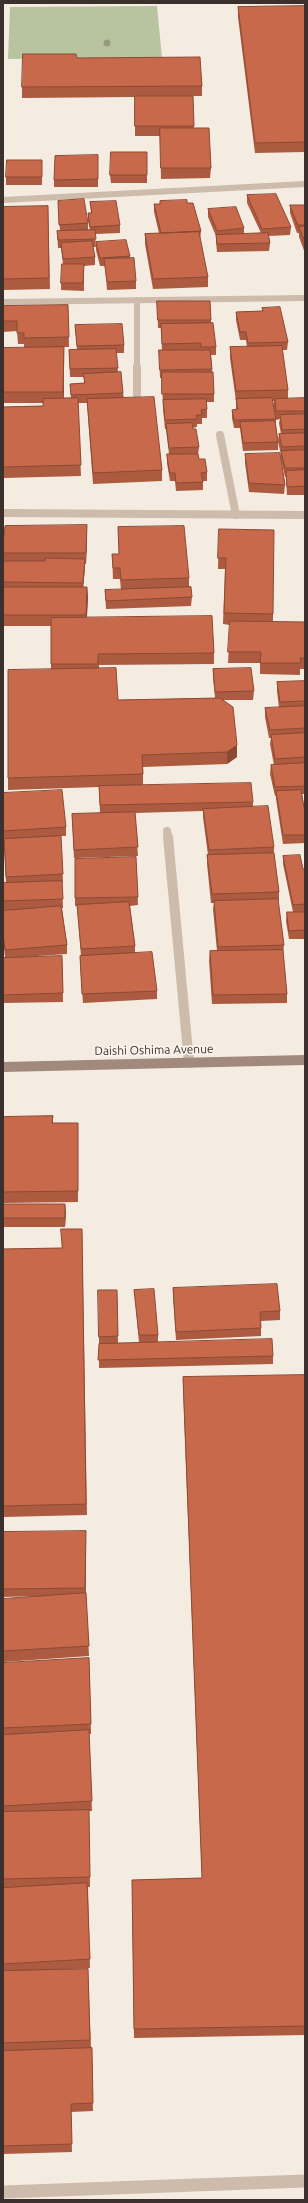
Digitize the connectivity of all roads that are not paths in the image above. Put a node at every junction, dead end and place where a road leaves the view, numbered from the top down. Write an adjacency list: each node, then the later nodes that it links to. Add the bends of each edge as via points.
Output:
1 (305, 184): 2 (street)
2 (3, 200)
3 (305, 298): 4 (street)
4 (137, 300): 5 (street); 6 (street)
5 (3, 302)
6 (137, 404)
7 (220, 435): 9 (street)
8 (3, 513): 9 (street)
9 (236, 514): 10 (street)
10 (305, 515)
11 (167, 831): 13 (street)
12 (305, 1060): 13 (street, Daishi Oshima Avenue)
13 (189, 1063): 14 (street, Daishi Oshima Avenue)
14 (3, 1067)
15 (305, 2181): 16 (street)
16 (3, 2192)

